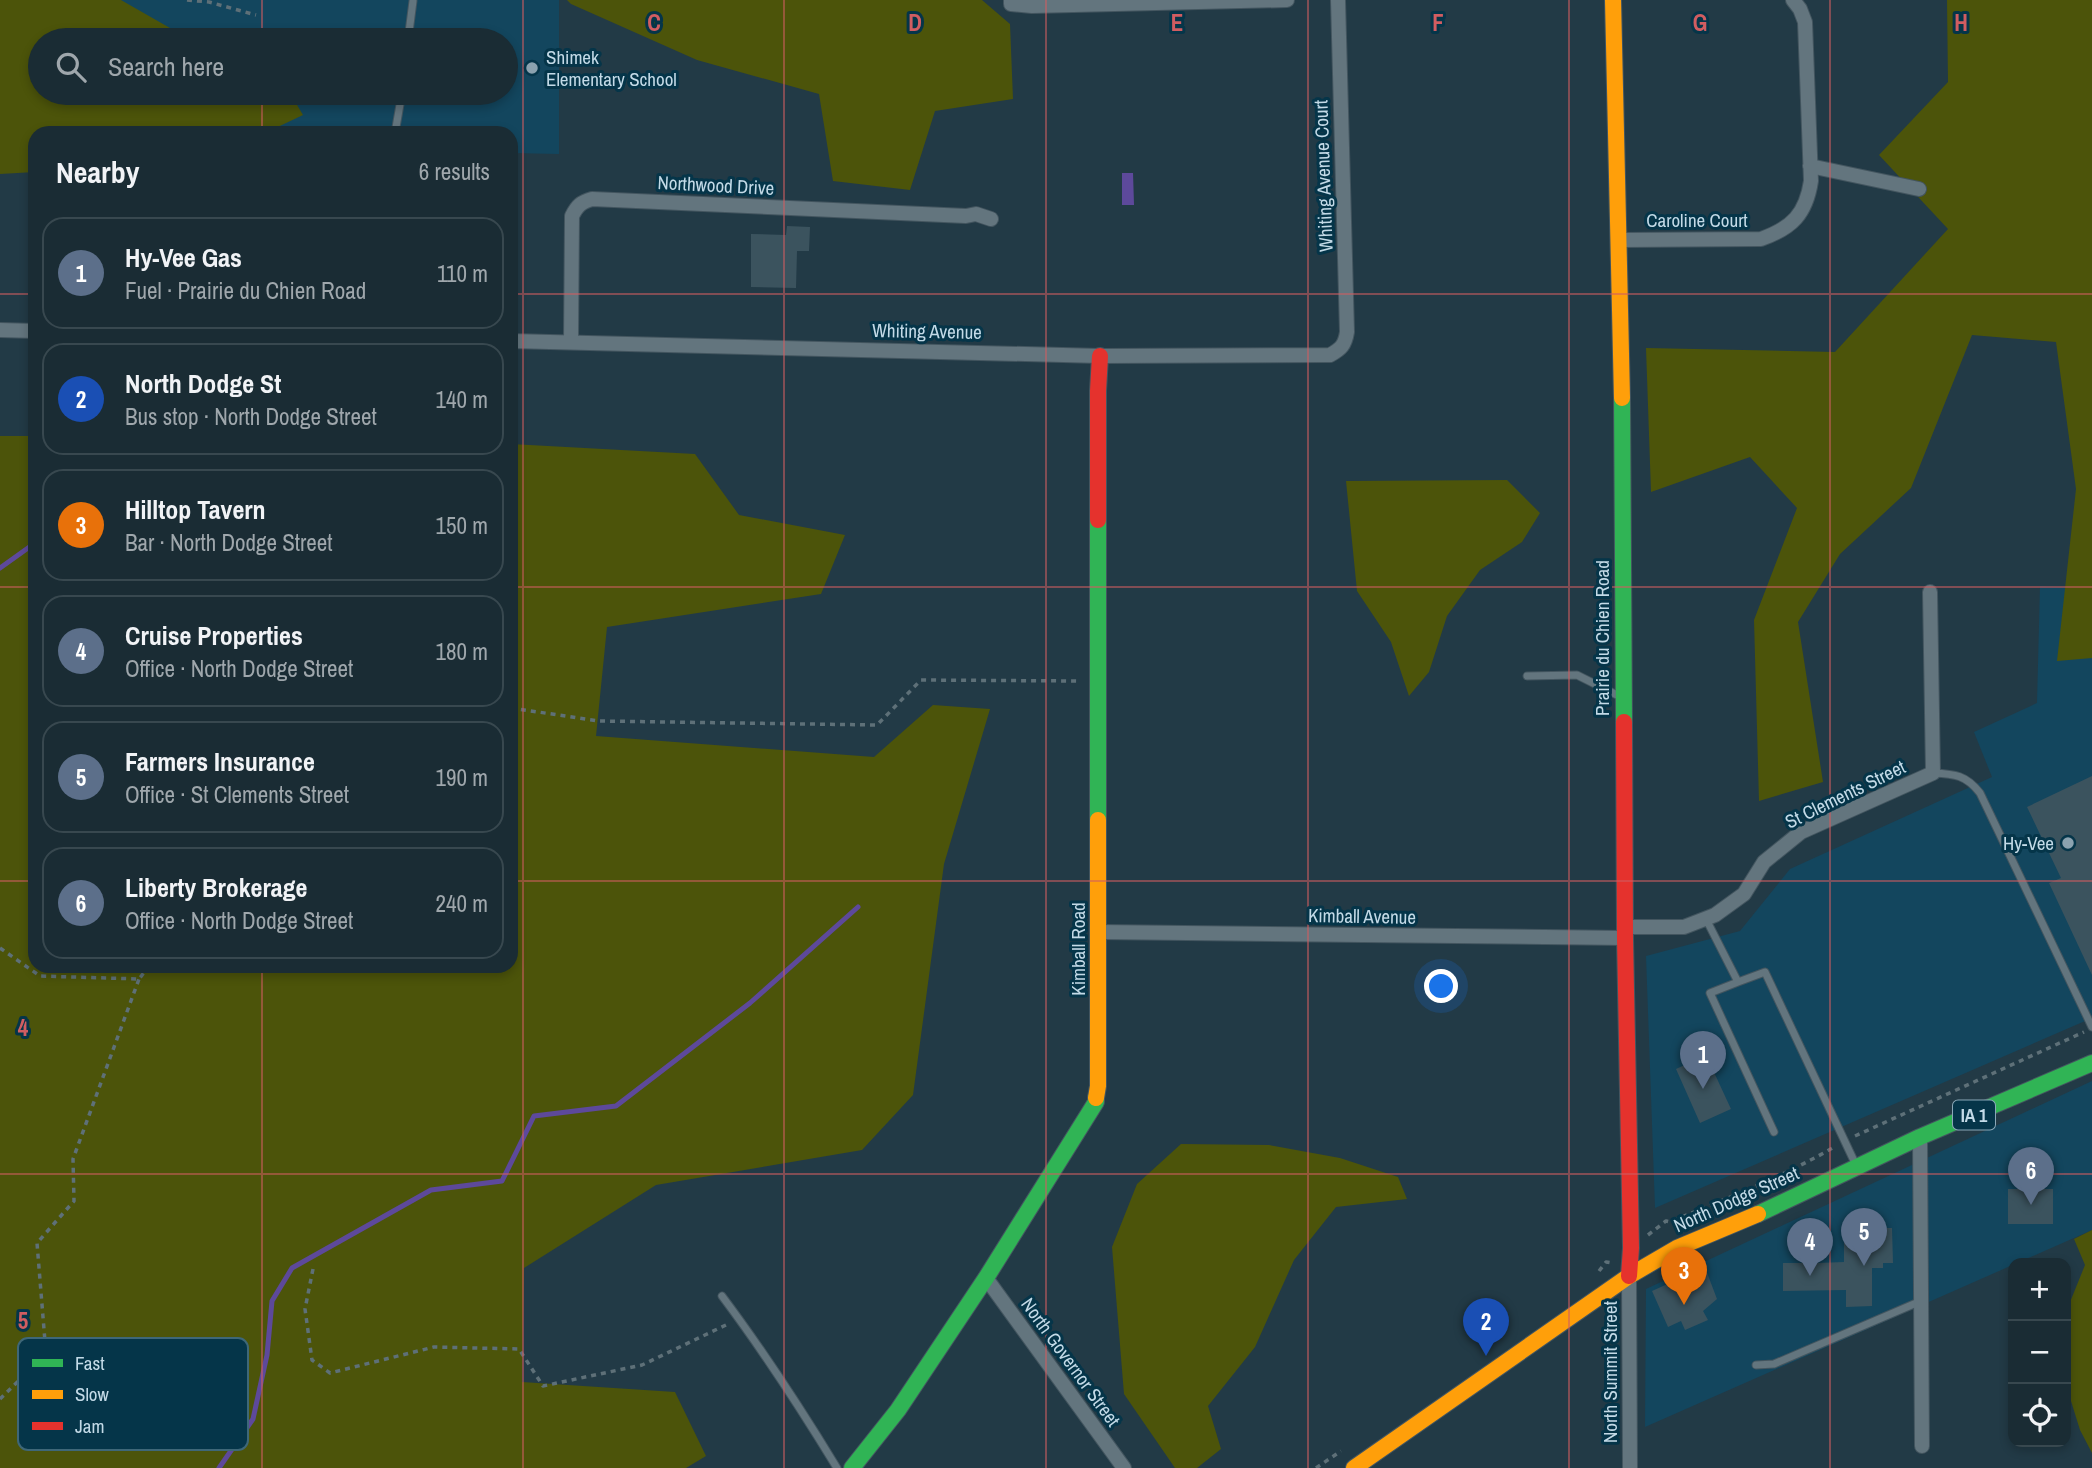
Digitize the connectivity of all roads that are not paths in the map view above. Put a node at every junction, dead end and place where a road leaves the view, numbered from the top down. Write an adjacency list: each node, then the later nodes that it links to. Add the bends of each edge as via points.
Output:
1 (1287, 0): 6 (street)
2 (1338, 0): 19 (street, Whiting Avenue Court, via 1347,332)
3 (1613, 0): 14 (street, Prairie du Chien Road)
4 (1793, 0): 11 (street, Caroline Court, via 1805,22)
5 (413, 1): 8 (lane)
6 (1230, 1): 7 (street, via 1032,6)
7 (1011, 2)
8 (410, 28)
9 (400, 105): 10 (lane)
10 (396, 126)
11 (1810, 166): 12 (street); 14 (street, Caroline Court, via 1811,181 1801,212 1778,233 1761,239)
12 (1919, 189)
13 (991, 219): 18 (street, Northwood Drive, via 976,214 583,201 572,216)
14 (1620, 240): 23 (street, Prairie du Chien Road)
15 (0, 330): 16 (street)
16 (28, 331)
17 (518, 341): 18 (street, Whiting Avenue)
18 (571, 342): 20 (street, Whiting Avenue)
19 (1341, 349): 20 (street, Whiting Avenue, via 1330,355)
20 (1100, 356): 26 (street, Kimball Road)
21 (1930, 592): 24 (street, St Clements Street)
22 (1527, 676): 23 (lane, via 1577,675)
23 (1623, 698): 27 (street, Prairie du Chien Road)
24 (1933, 773): 25 (street, St Clements Street, via 1801,832 1764,862 1744,894); 29 (lane, via 1970,781 1980,793)
25 (1706, 919): 27 (street, St Clements Street); 28 (lane)
26 (1099, 932): 27 (street, Kimball Avenue); 35 (street, Kimball Road, via 1096,1102)
27 (1625, 933): 34 (street, Prairie du Chien Road)
28 (1738, 982): 31 (lane, via 1710,993); 33 (lane, via 1765,972)
29 (2092, 1027)
30 (2092, 1063): 32 (street, North Dodge Street / IA 1)
31 (1774, 1132)
32 (1920, 1137): 33 (street, North Dodge Street / IA 1); 37 (street)
33 (1857, 1167): 34 (street, North Dodge Street / IA 1, via 1677,1248)
34 (1629, 1276): 40 (street, North Summit Street); 44 (street, North Dodge Street / IA 1)
35 (986, 1278): 42 (street, Kimball Road, via 898,1410); 43 (street, North Governor Street)
36 (722, 1296): 41 (lane)
37 (1921, 1301): 38 (lane, via 1774,1364); 39 (street)
38 (1756, 1365)
39 (1922, 1446)
40 (1628, 1467)
41 (837, 1468)
42 (852, 1468)
43 (1125, 1468)
44 (1354, 1468)

